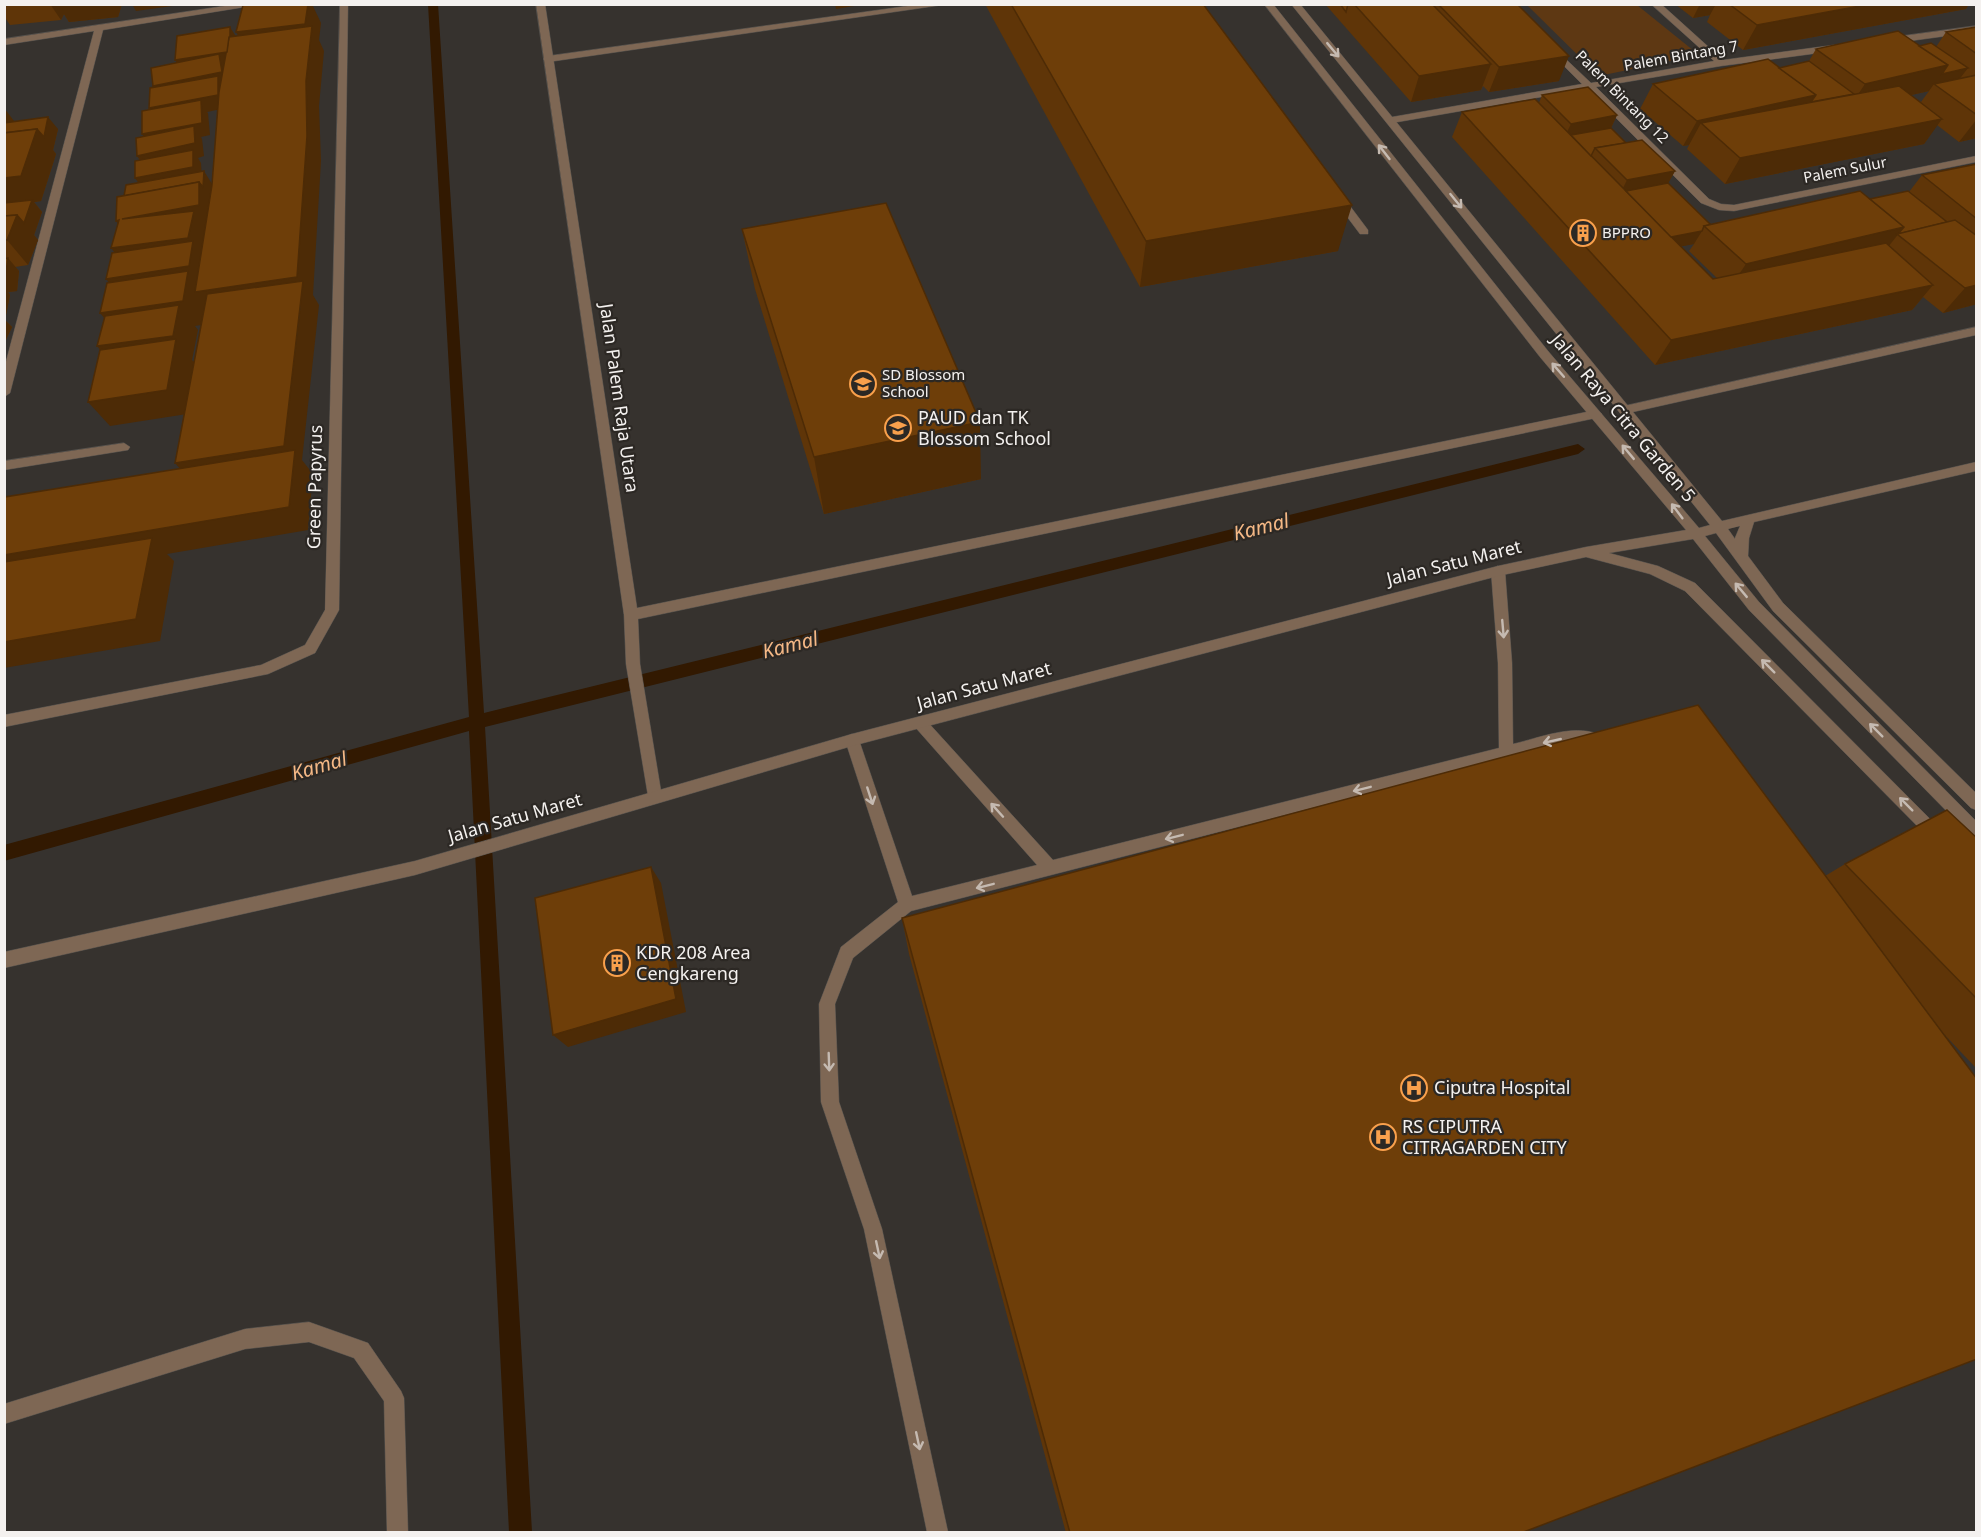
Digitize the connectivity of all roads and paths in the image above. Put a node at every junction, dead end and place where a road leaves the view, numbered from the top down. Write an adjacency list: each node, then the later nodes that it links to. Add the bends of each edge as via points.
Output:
1 (259, 4): 8 (street)
2 (344, 4): 36 (street, Green Papyrus, via 332,610 310,648 263,670)
3 (540, 4): 14 (street, Jalan Palem Raja Utara)
4 (945, 4): 14 (street)
5 (1268, 4): 25 (street, Jalan Raya Citra Garden 5, one-way to 5, via 1544,354)
6 (1295, 4): 17 (street, Jalan Raya Citra Garden 5, one-way to 17)
7 (1655, 4): 15 (street)
8 (99, 29): 11 (street); 23 (street)
9 (1977, 29): 12 (street)
10 (1540, 37): 16 (street, Palem Bintang 12)
11 (4, 42)
12 (1872, 43)
13 (1849, 46): 15 (street, Palem Bintang 7)
14 (548, 58): 35 (street, Jalan Palem Raja Utara)
15 (1721, 63): 16 (street, Palem Bintang 7)
16 (1591, 87): 17 (street, Palem Bintang 7); 20 (street, Palem Bintang 12, via 1705,201)
17 (1392, 120): 24 (street, Jalan Raya Citra Garden 5, one-way to 24)
18 (1977, 159): 20 (street, Palem Sulur, via 1734,208)
19 (1328, 184): 21 (street)
20 (1719, 207)
21 (1365, 232)
22 (1977, 331): 24 (street)
23 (4, 393)
24 (1624, 410): 30 (street, Jalan Raya Citra Garden 5)
25 (1596, 414): 31 (street, Jalan Raya Citra Garden 5, one-way to 25); 35 (street)
26 (124, 447): 27 (street)
27 (4, 466)
28 (1977, 466): 29 (street, Jalan Satu Maret)
29 (1749, 518): 30 (street, Jalan Satu Maret); 33 (street)
30 (1719, 527): 31 (street, Jalan Satu Maret); 33 (street, Jalan Raya Citra Garden 5)
31 (1694, 534): 32 (street, Jalan Satu Maret); 43 (street, Jalan Raya Citra Garden 5, one-way to 31, via 1754,606)
32 (1586, 552): 34 (street, Jalan Satu Maret); 44 (street, one-way to 32, via 1690,587 1653,570)
33 (1741, 557): 42 (street, Jalan Raya Citra Garden 5, via 1778,607)
34 (1498, 571): 37 (street, Jalan Satu Maret); 40 (street, one-way to 40)
35 (631, 615): 41 (street, Jalan Palem Raja Utara, via 633,664)
36 (4, 721)
37 (920, 723): 39 (street, Jalan Satu Maret); 45 (street, one-way to 37)
38 (1606, 737): 40 (street, one-way to 40, via 1564,738)
39 (852, 740): 41 (street, Jalan Satu Maret); 46 (street, one-way to 46)
40 (1506, 752): 45 (street, one-way to 45)
41 (654, 797): 47 (street, Jalan Satu Maret, via 414,868)
42 (1977, 803)
43 (1977, 831)
44 (1951, 850)
45 (1051, 869): 46 (street, one-way to 46)
46 (907, 905): 50 (street, one-way to 50, via 847,953 827,1004 830,1102 873,1229)
47 (4, 960)
48 (4, 1414): 49 (street, via 245,1339 309,1332 361,1350 394,1398)
49 (398, 1533)
50 (937, 1533)

